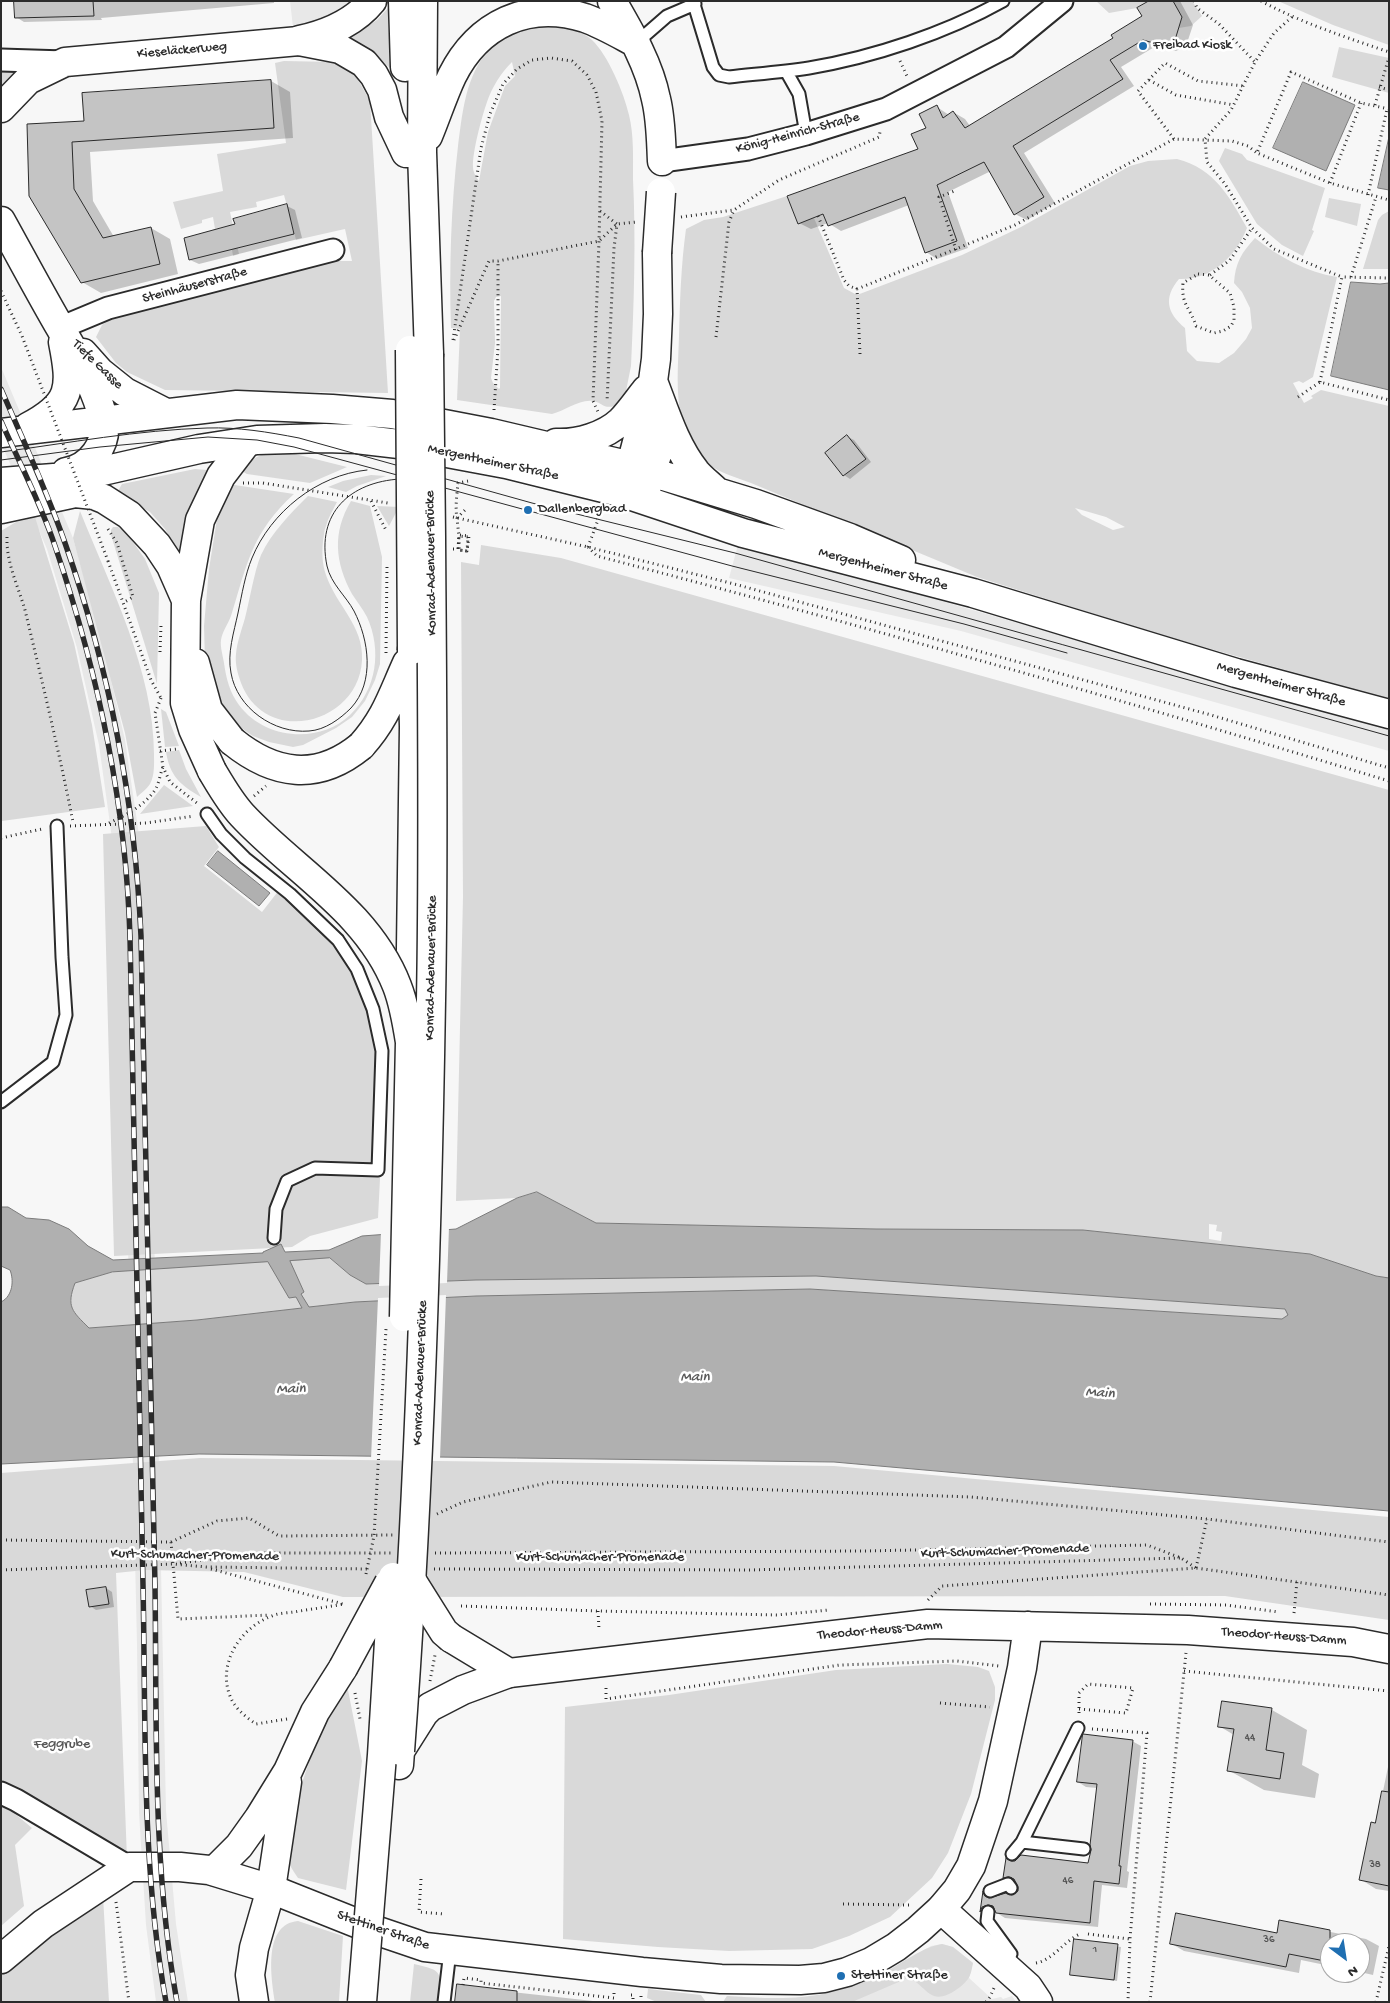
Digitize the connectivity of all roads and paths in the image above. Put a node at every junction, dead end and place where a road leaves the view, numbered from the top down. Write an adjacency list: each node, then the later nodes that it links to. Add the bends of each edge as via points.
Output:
1 (372, 1): 11 (main road, via 338,27)
2 (403, 1): 32 (main road)
3 (423, 1): 32 (main road)
4 (612, 1): 12 (main road)
5 (1003, 1): 18 (lane, via 976,16 908,42 839,62)
6 (1062, 1): 27 (street, König-Heinrich-Straße, via 1006,46)
7 (1194, 1): 17 (path, via 1197,8 1219,24)
8 (1261, 1): 10 (path)
9 (694, 3): 12 (lane, via 667,16); 18 (lane, via 713,67 719,74 729,77)
10 (1292, 18): 13 (path); 17 (path, via 1274,33)
11 (299, 41): 16 (main road, Kieseläckerweg); 32 (main road, via 340,49 364,64 382,90 389,117)
12 (636, 43): 32 (main road, via 585,18 560,11 534,11 507,18 476,42 452,76); 34 (main road, via 657,100)
13 (1389, 52)
14 (1389, 58): 21 (path)
15 (1, 60): 16 (street, Kieseläckerweg)
16 (65, 62): 26 (main road, Kieseläckerweg, via 28,80)
17 (1255, 62): 20 (path)
18 (786, 70): 29 (lane, via 799,94)
19 (1149, 80): 20 (path, via 1165,63 1198,80); 25 (path, via 1176,95); 30 (path, via 1138,91)
20 (1244, 86): 25 (path)
21 (1379, 87): 22 (path); 24 (path)
22 (1389, 90)
23 (1361, 103): 24 (path); 33 (path, via 1291,72); 35 (path)
24 (1375, 105): 28 (path)
25 (1234, 106): 31 (path)
26 (1, 108)
27 (886, 109): 29 (street, König-Heinrich-Straße); 40 (path, via 879,136 779,180)
28 (1388, 109): 37 (path)
29 (806, 134): 34 (street, König-Heinrich-Straße, via 748,149)
30 (1174, 139): 31 (path); 50 (path, via 1015,226)
31 (1205, 139): 33 (path, via 1232,141); 47 (path, via 1207,162)
32 (414, 152): 60 (main road)
33 (1257, 152): 35 (path)
34 (662, 161): 62 (main road, bridge)
35 (1330, 183): 37 (path)
36 (956, 190): 50 (path, via 939,198)
37 (1368, 195): 38 (path)
38 (1376, 197): 39 (path); 54 (path)
39 (1389, 200)
40 (734, 210): 43 (path); 59 (path, via 729,222)
41 (600, 211): 46 (path); 48 (path); 60 (path, via 602,121 596,92 587,74 572,61 532,60 517,69 503,84 488,123)
42 (818, 216): 56 (path, via 844,280)
43 (678, 218)
44 (1, 221): 58 (main road, Tiefe Gasse)
45 (639, 221): 46 (path)
46 (617, 224): 48 (path); 66 (path)
47 (1252, 228): 52 (path, via 1230,260); 53 (path, via 1274,249)
48 (600, 241): 51 (path); 68 (path, via 593,401)
49 (333, 250): 58 (street, Steinhäuserstraße, via 108,308)
50 (956, 250): 56 (path)
51 (498, 261): 60 (path, via 489,261); 71 (path, via 498,348)
52 (1209, 275): 52 (path, via 1230,293 1234,307 1231,326 1214,333 1196,326 1182,298 1182,283 1198,274)
53 (1342, 276): 54 (path); 63 (path)
54 (1351, 276): 55 (path)
55 (1389, 278)
56 (857, 289): 61 (path)
57 (1, 290): 97 (path, bridge, via 22,336)
58 (60, 328): 67 (main road, Tiefe Gasse, via 100,372 125,392); 69 (main road, Tiefe Gasse, via 88,376); 70 (main road, Tiefe Gasse, via 68,366 68,385 62,402 48,416)
59 (716, 337)
60 (430, 350): 101 (main road, bridge); 131 (main road, Konrad-Adenauer-Brücke, bridge, via 434,859 427,1209)
61 (860, 354)
62 (653, 381): 72 (main road, via 620,421 598,436 567,443); 74 (main road); 78 (main road, via 683,452)
63 (1320, 382): 64 (path); 65 (path)
64 (1298, 397)
65 (1389, 400)
66 (606, 408)
67 (164, 412): 69 (main road, Mergentheimer Straße); 71 (main road, Mergentheimer Straße, via 236,405 332,408 392,414)
68 (601, 419)
69 (104, 420): 70 (main road, Mergentheimer Straße); 77 (main road, Mergentheimer Straße, via 103,438 88,463 76,470)
70 (12, 431)
71 (491, 433): 72 (main road, Mergentheimer Straße)
72 (526, 441): 74 (main road, Mergentheimer Straße)
73 (246, 442): 75 (main road, Mergentheimer Straße, via 98,472); 79 (main road, Mergentheimer Straße, via 325,438 399,444 506,464); 96 (main road, via 221,476 200,520)
74 (641, 469): 78 (main road, Mergentheimer Straße); 79 (main road)
75 (37, 480): 77 (main road, Mergentheimer Straße); 82 (main road)
76 (471, 481): 86 (path, via 458,483)
77 (1, 482)
78 (717, 492): 95 (main road, Mergentheimer Straße, via 850,538)
79 (633, 496): 95 (main road, Mergentheimer Straße, via 743,533)
80 (371, 500): 87 (path)
81 (596, 502): 89 (path, via 594,509 598,520)
82 (80, 503): 84 (main road); 85 (path); 96 (main road, via 99,497 129,515 172,566)
83 (466, 508): 86 (path)
84 (1, 509)
85 (100, 517)
86 (456, 518): 92 (path); 93 (path, via 458,527 460,536 459,550 467,551 468,537 459,536 458,550 467,551 469,536 459,535)
87 (389, 534)
88 (586, 535): 89 (path)
89 (591, 536): 92 (path)
90 (8, 537): 114 (path, via 9,559 24,608)
91 (117, 543): 97 (path, via 133,597)
92 (588, 547): 107 (path, via 1211,715); 108 (path, via 597,556 1208,726)
93 (458, 549)
94 (387, 564): 102 (path)
95 (973, 593): 103 (main road, Mergentheimer Straße, via 1236,673)
96 (186, 600): 99 (main road)
97 (123, 603): 105 (path, via 151,680 161,698 156,713)
98 (161, 618): 100 (path)
99 (187, 627): 101 (main road, bridge, via 208,710 232,741 260,761 288,769 316,769 342,760 361,746 383,719); 116 (main road, bridge, via 185,703 212,771 242,815 324,889 369,937 397,985)
100 (160, 638)
101 (412, 650): 116 (main road, bridge)
102 (386, 655)
103 (1389, 714)
104 (182, 748): 105 (path)
105 (160, 750): 106 (path)
106 (163, 767): 111 (path, via 170,782 212,812); 112 (path, via 155,789 142,804)
107 (1389, 768)
108 (1389, 781)
109 (269, 784): 110 (path)
110 (252, 797)
111 (207, 814): 112 (path, via 146,823); 118 (lane, via 245,858 290,894 338,940 357,969 374,1009 382,1051 378,1170 315,1168 287,1181 276,1209)
112 (106, 824): 114 (path)
113 (57, 826): 114 (path); 115 (path); 117 (lane, via 66,1015 53,1062)
114 (74, 826)
115 (1, 838)
116 (410, 1042): 131 (main road, Konrad-Adenauer-Brücke, bridge)
117 (1, 1102)
118 (274, 1238)
119 (386, 1322): 134 (path, bridge, via 374,1536)
120 (436, 1514): 121 (path, via 464,1502 551,1482 971,1497)
121 (1207, 1519): 125 (path); 130 (path)
122 (400, 1531): 124 (path, via 391,1535 279,1536 249,1518 217,1521)
123 (1, 1540): 124 (path)
124 (171, 1542): 128 (path)
125 (1389, 1542)
126 (428, 1553): 127 (path, via 864,1551 1147,1545)
127 (1181, 1558): 130 (path, Kurt-Schumacher-Promenade); 131 (path, Kurt-Schumacher-Promenade, via 750,1570)
128 (174, 1564): 129 (path, Kurt-Schumacher-Promenade); 131 (path, via 260,1553); 132 (path, Kurt-Schumacher-Promenade); 141 (path, via 178,1619)
129 (206, 1568): 131 (path, Kurt-Schumacher-Promenade); 141 (path, via 344,1604)
130 (1196, 1568): 133 (path, Kurt-Schumacher-Promenade); 136 (path, Kurt-Schumacher-Promenade, via 942,1586 928,1601)
131 (402, 1569): 145 (main road, bridge, via 444,1632); 147 (main road, bridge); 160 (main road, bridge); 189 (main road, bridge, via 382,1755)
132 (1, 1570)
133 (1297, 1581): 135 (path, Kurt-Schumacher-Promenade); 140 (path)
134 (363, 1582)
135 (1389, 1595)
136 (918, 1602)
137 (460, 1606): 139 (path)
138 (833, 1610): 139 (path, via 777,1615)
139 (598, 1612): 143 (path)
140 (1294, 1614)
141 (272, 1615): 157 (path, via 254,1624 238,1639 230,1656 227,1677 230,1696 241,1713 256,1724)
142 (1028, 1626): 144 (main road, Theodor-Heuss-Damm); 148 (main road, Stettiner Straße); 150 (main road, Theodor-Heuss-Damm, via 928,1624)
143 (599, 1629)
144 (1188, 1630): 146 (main road, Theodor-Heuss-Damm, via 1353,1642); 149 (path)
145 (444, 1643): 150 (main road); 154 (path, via 426,1703)
146 (1389, 1649)
147 (344, 1668): 158 (path, via 353,1682); 161 (main road, via 315,1712)
148 (1022, 1668): 151 (path, via 957,1661 840,1665 606,1698); 155 (main road, Stettiner Straße)
149 (1184, 1671): 152 (path); 196 (path)
150 (508, 1673): 154 (main road, Theodor-Heuss-Damm, via 462,1690)
151 (606, 1688)
152 (1389, 1691)
153 (940, 1703): 155 (path)
154 (430, 1707): 160 (main road)
155 (1013, 1709): 175 (main road, Stettiner Straße, via 982,1837 957,1890)
156 (1079, 1709): 156 (path, via 1126,1713 1133,1688 1088,1684 1079,1693)
157 (291, 1718)
158 (361, 1726)
159 (1078, 1728): 163 (lane); 178 (path, via 1147,1734)
160 (400, 1751): 190 (main road)
161 (288, 1771): 166 (main road, via 245,1838); 170 (main road)
162 (1, 1793): 167 (street)
163 (1022, 1842): 164 (lane); 165 (lane)
164 (1084, 1848)
165 (1012, 1854)
166 (214, 1871): 167 (main road, Stettiner Straße, via 180,1867); 170 (main road, Stettiner Straße)
167 (121, 1872): 182 (main road, via 44,1924); 187 (path)
168 (421, 1879): 174 (path, via 419,1912)
169 (1012, 1888): 171 (lane, via 1008,1884)
170 (271, 1889): 180 (main road, Stettiner Straße, via 401,1940); 188 (main road, via 254,1948 250,1975)
171 (990, 1891)
172 (843, 1904): 175 (path, via 917,1905)
173 (988, 1912): 181 (lane, via 987,1921)
174 (444, 1914)
175 (936, 1914): 180 (main road, Stettiner Straße, via 896,1947 871,1962 824,1978 800,1980 721,1979); 194 (main road, via 1028,1987)
176 (1071, 1932): 181 (path, via 1080,1934 1070,1938 1043,1962 1027,1962)
177 (1088, 1934): 178 (path)
178 (1130, 1939): 195 (path)
179 (1389, 1946): 197 (path)
180 (450, 1951): 191 (lane)
181 (1011, 1954)
182 (1, 1959)
183 (463, 1983): 184 (path, via 464,1978 481,1980 481,1983 614,1998 614,1993)
184 (618, 1994)
185 (630, 1995): 192 (path, via 633,1995)
186 (990, 1997): 193 (path)
187 (129, 2002)
188 (254, 2002)
189 (362, 2002)
190 (381, 2002)
191 (444, 2002)
192 (633, 2002)
193 (986, 2002)
194 (1038, 2002)
195 (1128, 2002)
196 (1150, 2002)
197 (1376, 2002)

